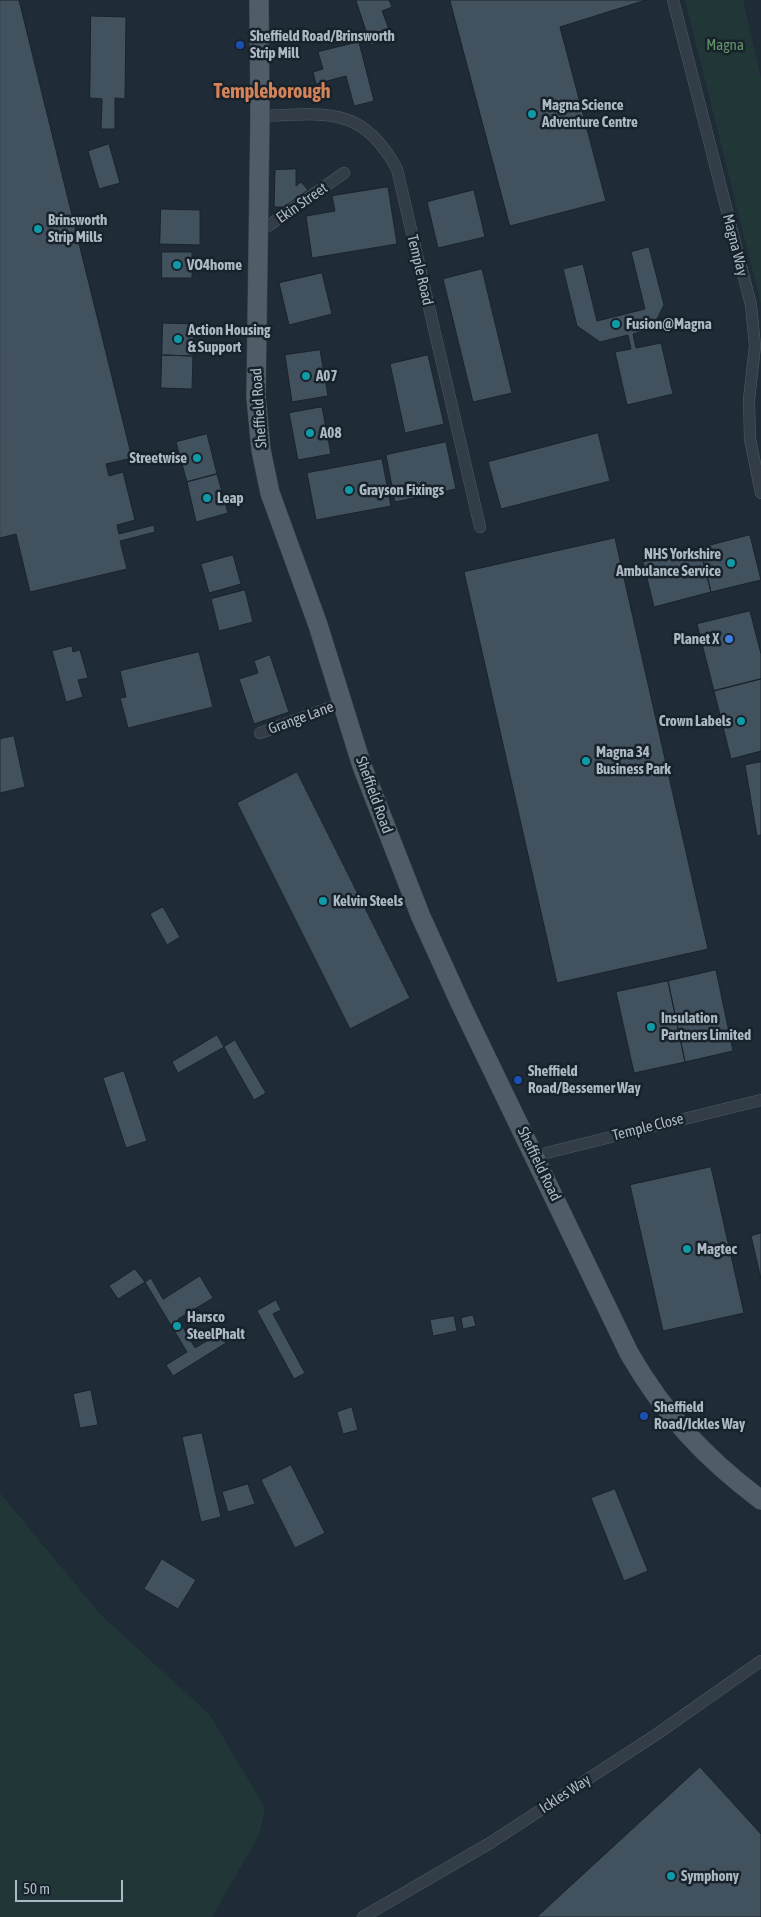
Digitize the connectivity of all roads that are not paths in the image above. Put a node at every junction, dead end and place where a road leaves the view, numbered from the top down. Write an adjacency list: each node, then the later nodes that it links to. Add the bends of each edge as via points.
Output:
1 (260, 0): 3 (main road, Sheffield Road)
2 (673, 0): 6 (street, Magna Way, via 750,305 755,346 748,400 750,439)
3 (260, 116): 5 (main road, Sheffield Road); 7 (street, Temple Road, via 318,115 348,119 366,128 385,146 397,169)
4 (344, 173): 5 (street, Ekin Street, via 268,226)
5 (259, 226): 8 (main road, Sheffield Road, via 256,397 261,450 270,493)
6 (761, 493)
7 (480, 527)
8 (343, 703): 9 (street, Grange Lane); 11 (main road, Sheffield Road, via 362,766 421,917)
9 (260, 733)
10 (761, 1100): 11 (street, Temple Close, via 622,1133)
11 (536, 1158): 12 (main road, Sheffield Road, via 629,1353 649,1387 702,1451)
12 (761, 1500)
13 (761, 1661): 14 (street, Ickles Way, via 490,1843)
14 (363, 1917)

